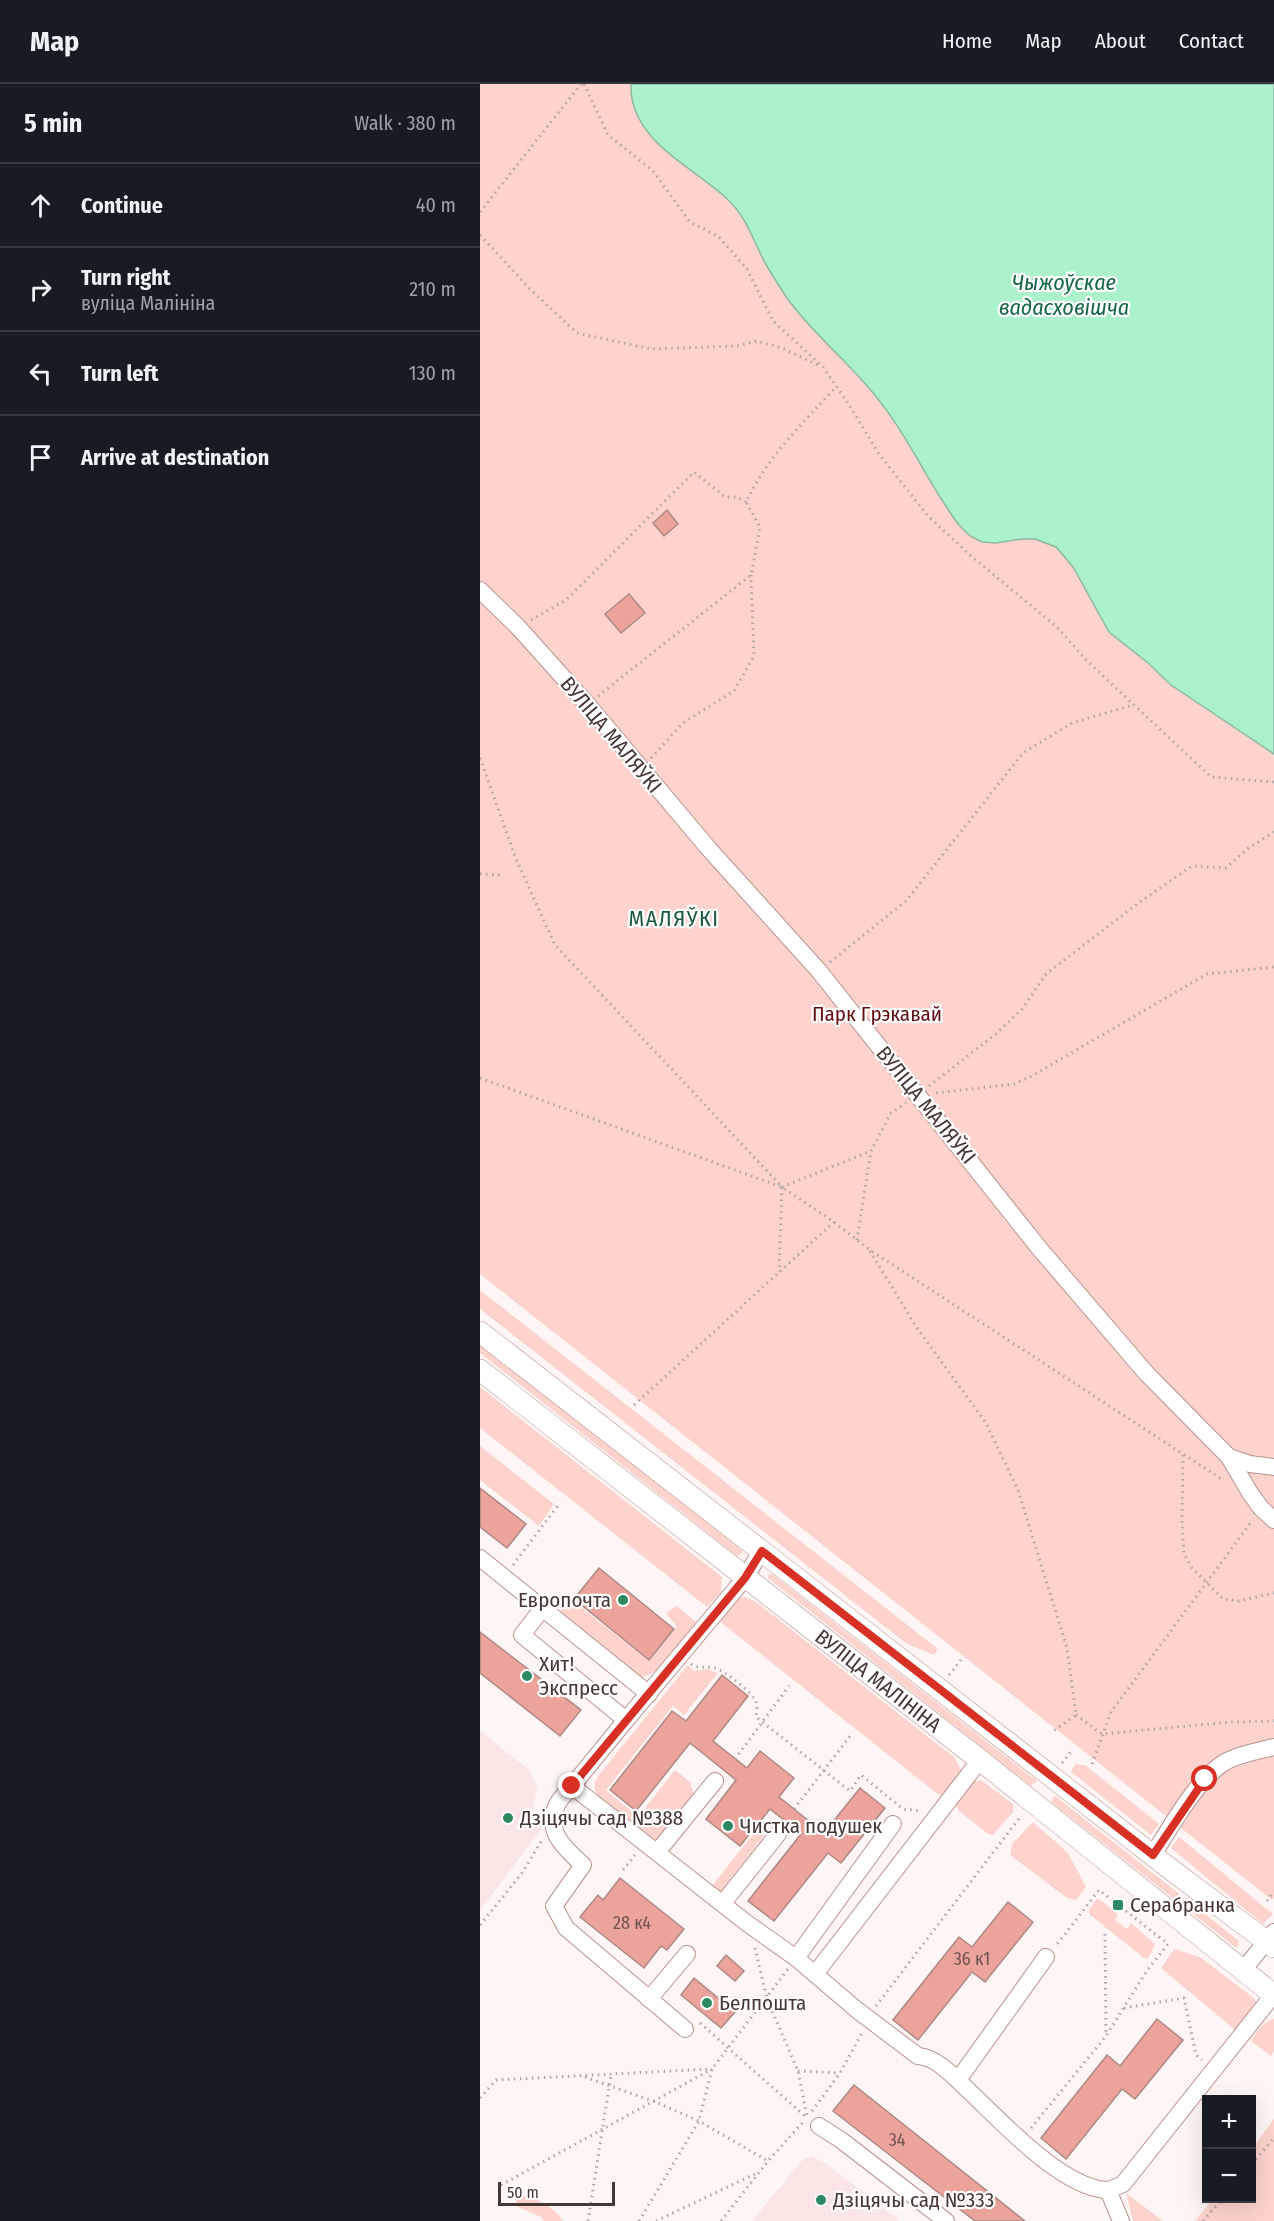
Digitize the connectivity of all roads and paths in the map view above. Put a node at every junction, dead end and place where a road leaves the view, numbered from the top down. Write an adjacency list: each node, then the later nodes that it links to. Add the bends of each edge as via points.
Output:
1 (582, 84): 2 (path); 4 (path, via 608,135 653,171 690,222 717,236 747,269 773,321)
2 (480, 212)
3 (480, 236): 4 (path, via 577,333 651,349 737,346 756,341)
4 (823, 367): 5 (path)
5 (836, 386): 6 (path, via 772,457); 11 (path, via 879,454 928,516 1058,627)
6 (746, 502): 7 (path, via 760,527); 9 (path, via 725,497 694,472 566,600)
7 (751, 575): 10 (path); 13 (path, via 754,656 735,691 683,723)
8 (480, 590): 9 (street, ВУЛІЦА МАЛЯЎКІ)
9 (518, 627): 10 (street, ВУЛІЦА МАЛЯЎКІ)
10 (587, 704): 13 (street, ВУЛІЦА МАЛЯЎКІ)
11 (1134, 705): 14 (path, via 1210,777); 19 (path, via 1072,723 1023,753 906,901)
12 (480, 758): 23 (path, via 516,860 555,945)
13 (640, 769): 19 (street, ВУЛІЦА МАЛЯЎКІ)
14 (1274, 782)
15 (1274, 832): 21 (path, via 1226,868 1192,866 1141,901 1046,974 1022,1009 996,1034)
16 (480, 874): 17 (path)
17 (500, 875)
18 (1274, 967): 21 (path, via 1207,974 1014,1084)
19 (819, 971): 21 (street, ВУЛІЦА МАЛЯЎКІ)
20 (480, 1078): 23 (path)
21 (918, 1095): 22 (path, via 891,1113); 32 (street, ВУЛІЦА МАЛЯЎКІ, via 1090,1309)
22 (871, 1151): 23 (path); 25 (path)
23 (782, 1187): 24 (path); 27 (path)
24 (834, 1222): 25 (path); 27 (path)
25 (857, 1240): 26 (path)
26 (870, 1250): 31 (path); 48 (path, via 917,1328 986,1423 1018,1490 1067,1648)
27 (779, 1272): 30 (path)
28 (480, 1332): 38 (main road, ВУЛІЦА МАЛІНІНА)
29 (480, 1370): 41 (main road, ВУЛІЦА МАЛІНІНА)
30 (634, 1405)
31 (1184, 1455): 34 (path, via 1225,1481); 42 (path, via 1184,1554)
32 (1229, 1457): 33 (street, ВУЛІЦА МАЛЯЎКІ); 34 (street, ВУЛІЦА МАЛЯЎКІ)
33 (1274, 1467)
34 (1243, 1482): 36 (street, ВУЛІЦА МАЛЯЎКІ)
35 (559, 1504): 40 (path)
36 (1261, 1508): 37 (street, ВУЛІЦА МАЛЯЎКІ); 42 (path)
37 (1274, 1521)
38 (762, 1551): 41 (street); 71 (main road, ВУЛІЦА МАЛІНІНА)
39 (481, 1562): 40 (street)
40 (504, 1576): 44 (street)
41 (745, 1578): 47 (street); 58 (main road, ВУЛІЦА МАЛІНІНА)
42 (1206, 1585): 43 (path, via 1223,1599 1239,1601); 53 (path, via 1111,1712)
43 (1274, 1593)
44 (542, 1609): 47 (street); 49 (street, via 522,1635)
45 (694, 1667): 51 (path, via 715,1668 751,1694 757,1704 756,1717)
46 (789, 1686): 51 (path)
47 (649, 1694): 49 (street)
48 (1076, 1715): 52 (path); 53 (path)
49 (626, 1720): 63 (street)
50 (1274, 1721): 53 (path)
51 (762, 1722): 57 (path); 61 (path)
52 (1052, 1732)
53 (1102, 1734): 60 (path)
54 (850, 1735): 61 (path)
55 (1274, 1747): 71 (street, via 1224,1763 1205,1779)
56 (1073, 1749): 59 (path)
57 (735, 1759)
58 (980, 1760): 65 (street); 84 (main road, ВУЛІЦА МАЛІНІНА)
59 (1061, 1764)
60 (1092, 1764)
61 (823, 1771): 64 (path); 65 (path, via 850,1791 861,1775 903,1809)
62 (715, 1780): 70 (street)
63 (572, 1786): 67 (street, via 557,1804); 70 (street)
64 (794, 1809)
65 (941, 1809): 85 (street)
66 (1022, 1816): 90 (path)
67 (552, 1822): 78 (path, via 522,1873); 87 (street, via 557,1840 583,1865 554,1906 566,1928)
68 (893, 1824): 83 (street)
69 (778, 1834): 76 (street)
70 (658, 1851): 76 (street)
71 (1153, 1855): 80 (main road, ВУЛІЦА МАЛІНІНА)
72 (634, 1856): 73 (path)
73 (623, 1870)
74 (1274, 1891): 75 (path)
75 (1267, 1901)
76 (723, 1903): 77 (street)
77 (748, 1924): 83 (street); 88 (path)
78 (480, 1925)
79 (1105, 1934): 92 (path)
80 (1271, 1940): 84 (street)
81 (687, 1954): 87 (street)
82 (1046, 1957): 89 (path, via 1099,1890 1168,1944); 100 (street)
83 (796, 1958): 85 (street); 88 (path)
84 (1243, 1970): 86 (main road, ВУЛІЦА МАЛІНІНА)
85 (815, 1974): 90 (street)
86 (1274, 1994): 95 (street)
87 (650, 1999): 91 (street)
88 (767, 1999): 93 (path); 96 (path)
89 (1124, 2008): 92 (path); 95 (path, via 1184,1998 1196,2055)
90 (869, 2019): 97 (path); 100 (street)
91 (693, 2026): 93 (path)
92 (1106, 2036): 108 (path)
93 (728, 2046): 94 (path); 105 (path)
94 (712, 2068): 98 (path); 103 (path); 104 (path)
95 (1213, 2070): 113 (street, via 1123,2184)
96 (798, 2071): 97 (path); 105 (path)
97 (840, 2073): 105 (path)
98 (611, 2074): 99 (path); 101 (path)
99 (581, 2076): 101 (path); 102 (path, via 496,2080)
100 (958, 2080): 108 (street)
101 (609, 2085): 103 (path); 106 (path)
102 (480, 2098)
103 (653, 2101): 104 (path); 106 (path)
104 (699, 2121): 110 (path); 116 (path)
105 (813, 2122): 110 (path); 119 (street)
106 (602, 2129): 112 (path); 115 (path)
107 (1274, 2138): 109 (path)
108 (1021, 2141): 113 (street, via 1076,2180)
109 (1256, 2158)
110 (768, 2161): 111 (path)
111 (759, 2172): 117 (path); 118 (path)
112 (501, 2185)
113 (1108, 2190): 120 (street)
114 (1219, 2203): 121 (path)
115 (588, 2221)
116 (639, 2221)
117 (656, 2221)
118 (721, 2221)
119 (946, 2221)
120 (1121, 2221)
121 (1203, 2221)

